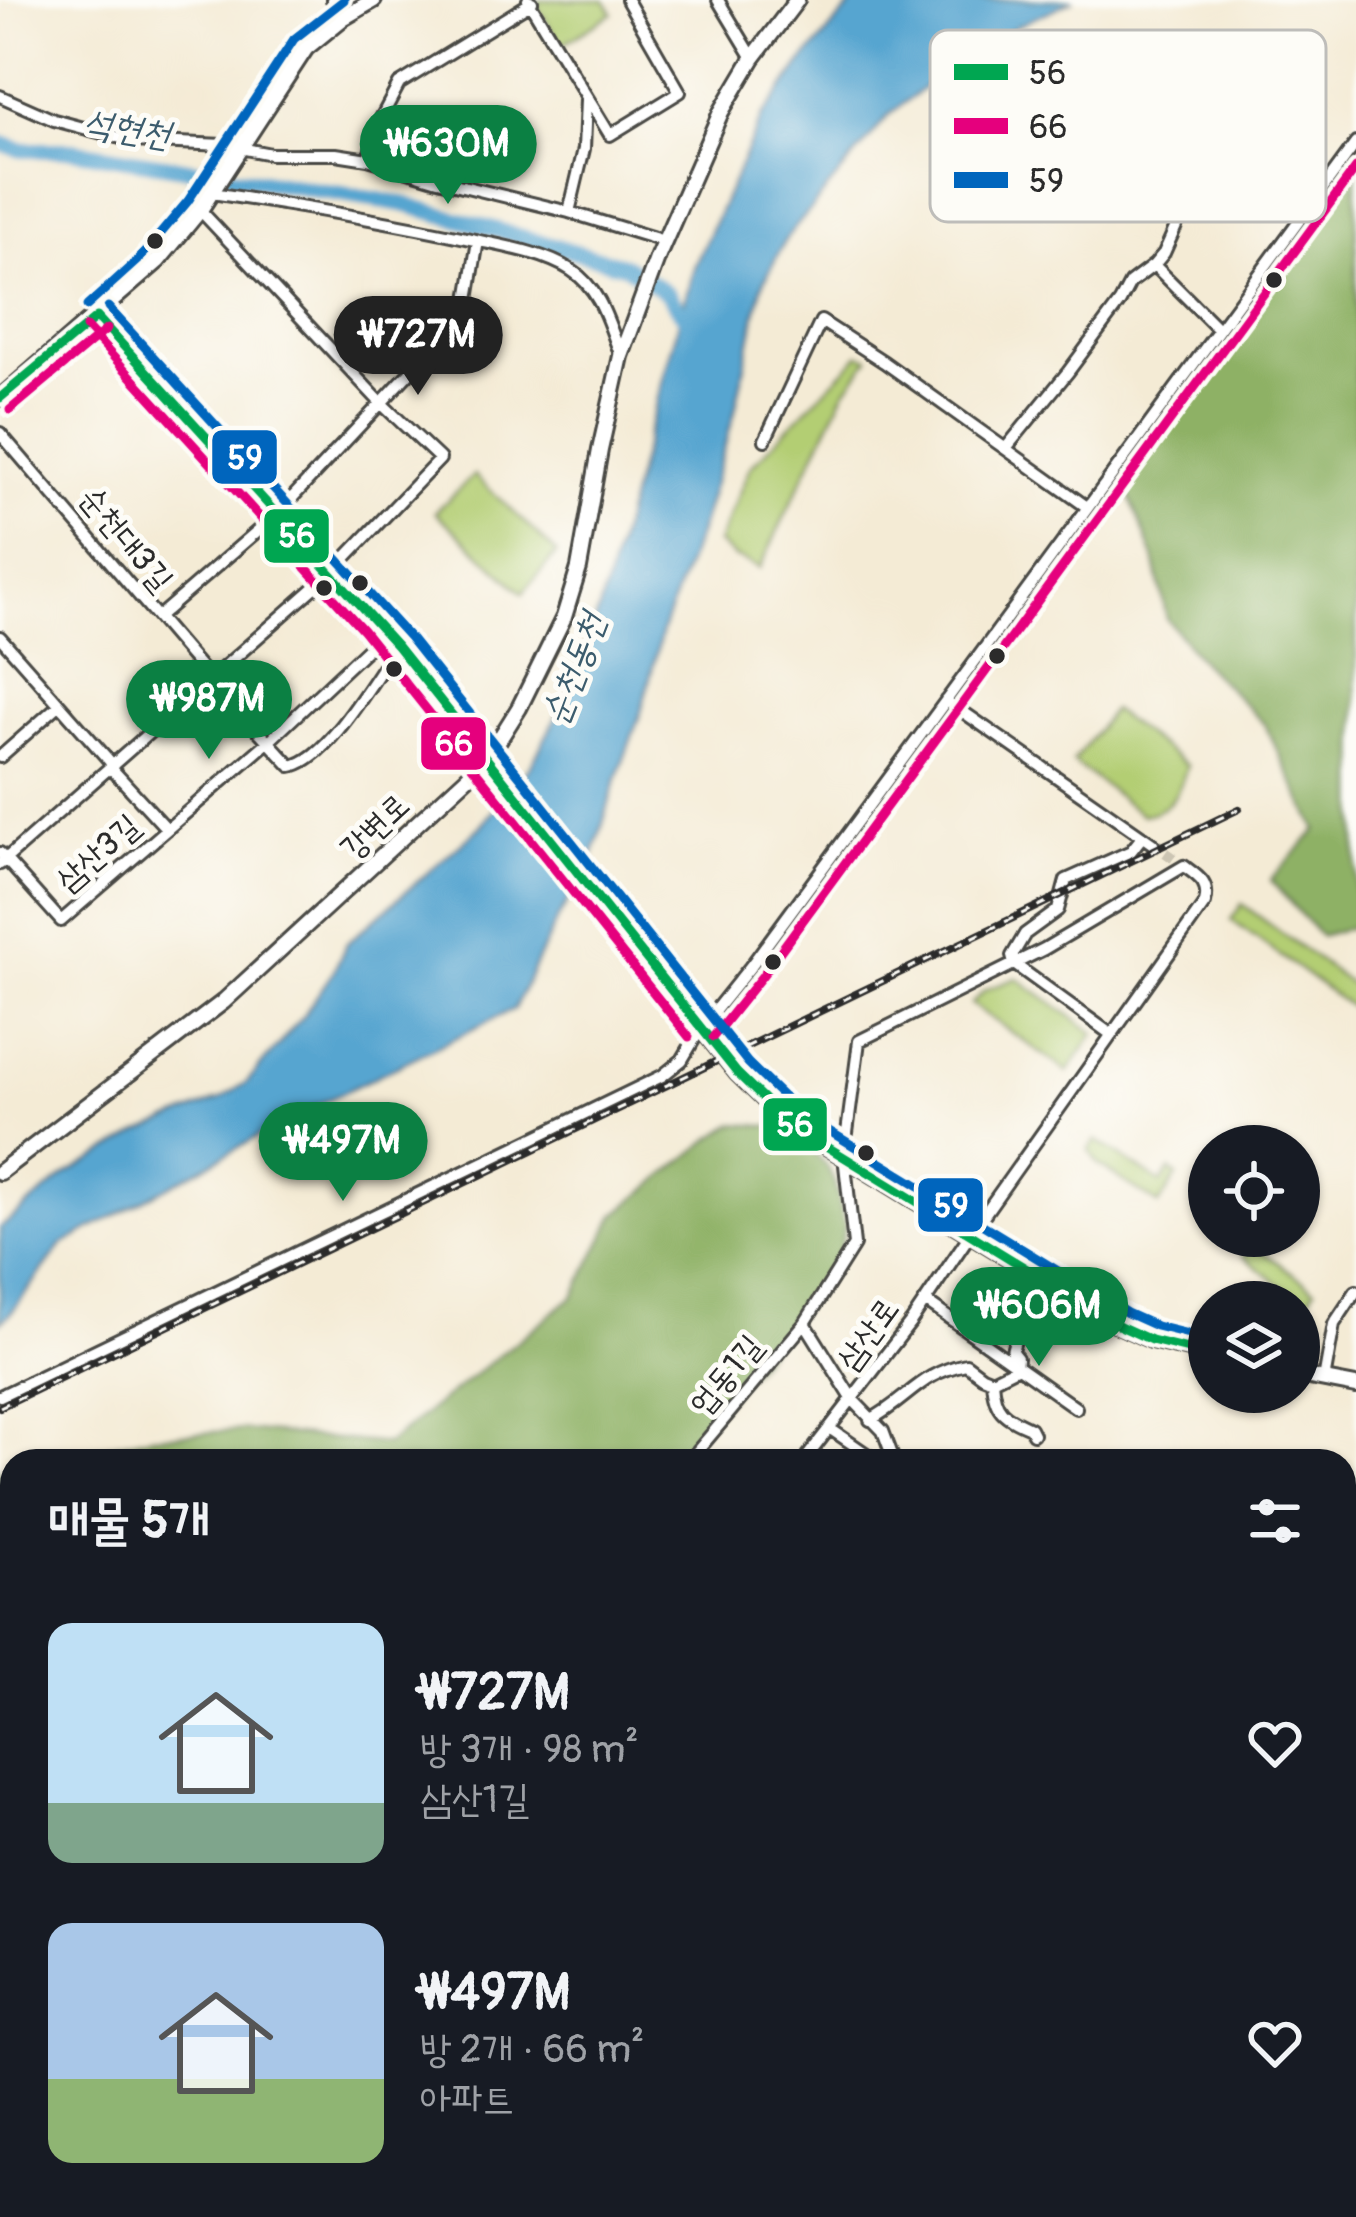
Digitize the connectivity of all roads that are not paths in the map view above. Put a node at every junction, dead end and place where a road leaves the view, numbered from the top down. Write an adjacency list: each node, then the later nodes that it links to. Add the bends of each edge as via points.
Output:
1 (332, 0): 7 (street)
2 (374, 0): 7 (main road)
3 (627, 0): 10 (street, via 680,92 610,135)
4 (718, 0): 8 (street)
5 (797, 0): 8 (main road)
6 (531, 1): 10 (street); 13 (street, via 399,84)
7 (343, 18): 12 (main road, via 294,63)
8 (753, 58): 21 (main road)
9 (0, 96): 12 (street, via 108,136)
10 (586, 96): 17 (street)
11 (1356, 142): 14 (street)
12 (235, 153): 13 (street); 15 (main road)
13 (368, 159): 17 (street)
14 (1326, 182)
15 (213, 191): 16 (main road); 20 (street)
16 (200, 210): 23 (main road); 27 (street)
17 (569, 212): 21 (street)
18 (1178, 222): 22 (street)
19 (1296, 222): 24 (street)
20 (478, 241): 25 (street, via 569,269 598,298); 27 (street, via 466,310)
21 (661, 248): 25 (main road, 강변로)
22 (1154, 265): 24 (street); 30 (street, via 1130,283)
23 (97, 317): 26 (main road); 32 (main road)
24 (1217, 328): 31 (street)
25 (621, 356): 43 (main road, 강변로, via 564,617)
26 (0, 398)
27 (381, 403): 32 (street); 33 (street, via 440,459)
28 (0, 433): 34 (street, 순천대3길)
29 (765, 440): 30 (street, via 821,321)
30 (1006, 448): 31 (street)
31 (1087, 506): 39 (street)
32 (277, 514): 33 (main road); 34 (street)
33 (331, 573): 35 (main road); 38 (street)
34 (158, 617): 38 (street, 순천대3길)
35 (385, 632): 37 (main road); 41 (street, 삼산3길)
36 (0, 637): 40 (street)
37 (397, 646): 41 (street, 순천대3길, via 318,753 291,766); 43 (main road)
38 (212, 680): 41 (street, 순천대3길); 44 (street)
39 (946, 700): 47 (street, via 1147,841 1066,880 1058,910 1020,940); 48 (street)
40 (59, 705): 42 (street); 44 (street)
41 (268, 742): 45 (street, 삼산3길)
42 (3, 750)
43 (487, 759): 48 (main road); 51 (main road, 강변로, via 223,1002)
44 (111, 766): 45 (street); 46 (street)
45 (167, 829): 46 (street, 삼산3길, via 61,921)
46 (2, 859)
47 (1014, 964): 49 (street); 49 (street, 삼산로, via 1180,863 1205,884 1204,903); 50 (street, 업동1길, via 860,1041)
48 (701, 1028): 50 (main road, via 772,1107); 63 (street, via 662,1076)
49 (1112, 1035): 52 (street, 삼산로)
50 (844, 1156): 52 (main road); 56 (street, 업동1길, via 854,1245)
51 (0, 1172)
52 (969, 1235): 53 (main road); 55 (street, 삼산로)
53 (1034, 1273): 57 (main road, via 1120,1326); 58 (street, via 1022,1299)
54 (1356, 1291): 61 (street, via 1334,1324)
55 (925, 1301): 58 (street); 64 (street, 삼산로)
56 (806, 1323): 64 (street, 업동1길); 69 (street, 업동1길)
57 (1188, 1349)
58 (1016, 1365): 60 (street); 65 (street)
59 (1320, 1379): 61 (main road)
60 (992, 1380): 66 (street, via 966,1364 953,1367); 68 (street, via 996,1406)
61 (1324, 1380): 62 (main road)
62 (1356, 1386)
63 (0, 1396)
64 (853, 1400): 66 (street, 업동1길); 67 (street, 삼산로)
65 (1076, 1408)
66 (870, 1420): 72 (street, 업동1길)
67 (830, 1428): 70 (street, 삼산로); 71 (street)
68 (1033, 1433)
69 (698, 1449)
70 (813, 1449)
71 (860, 1449)
72 (890, 1449)

